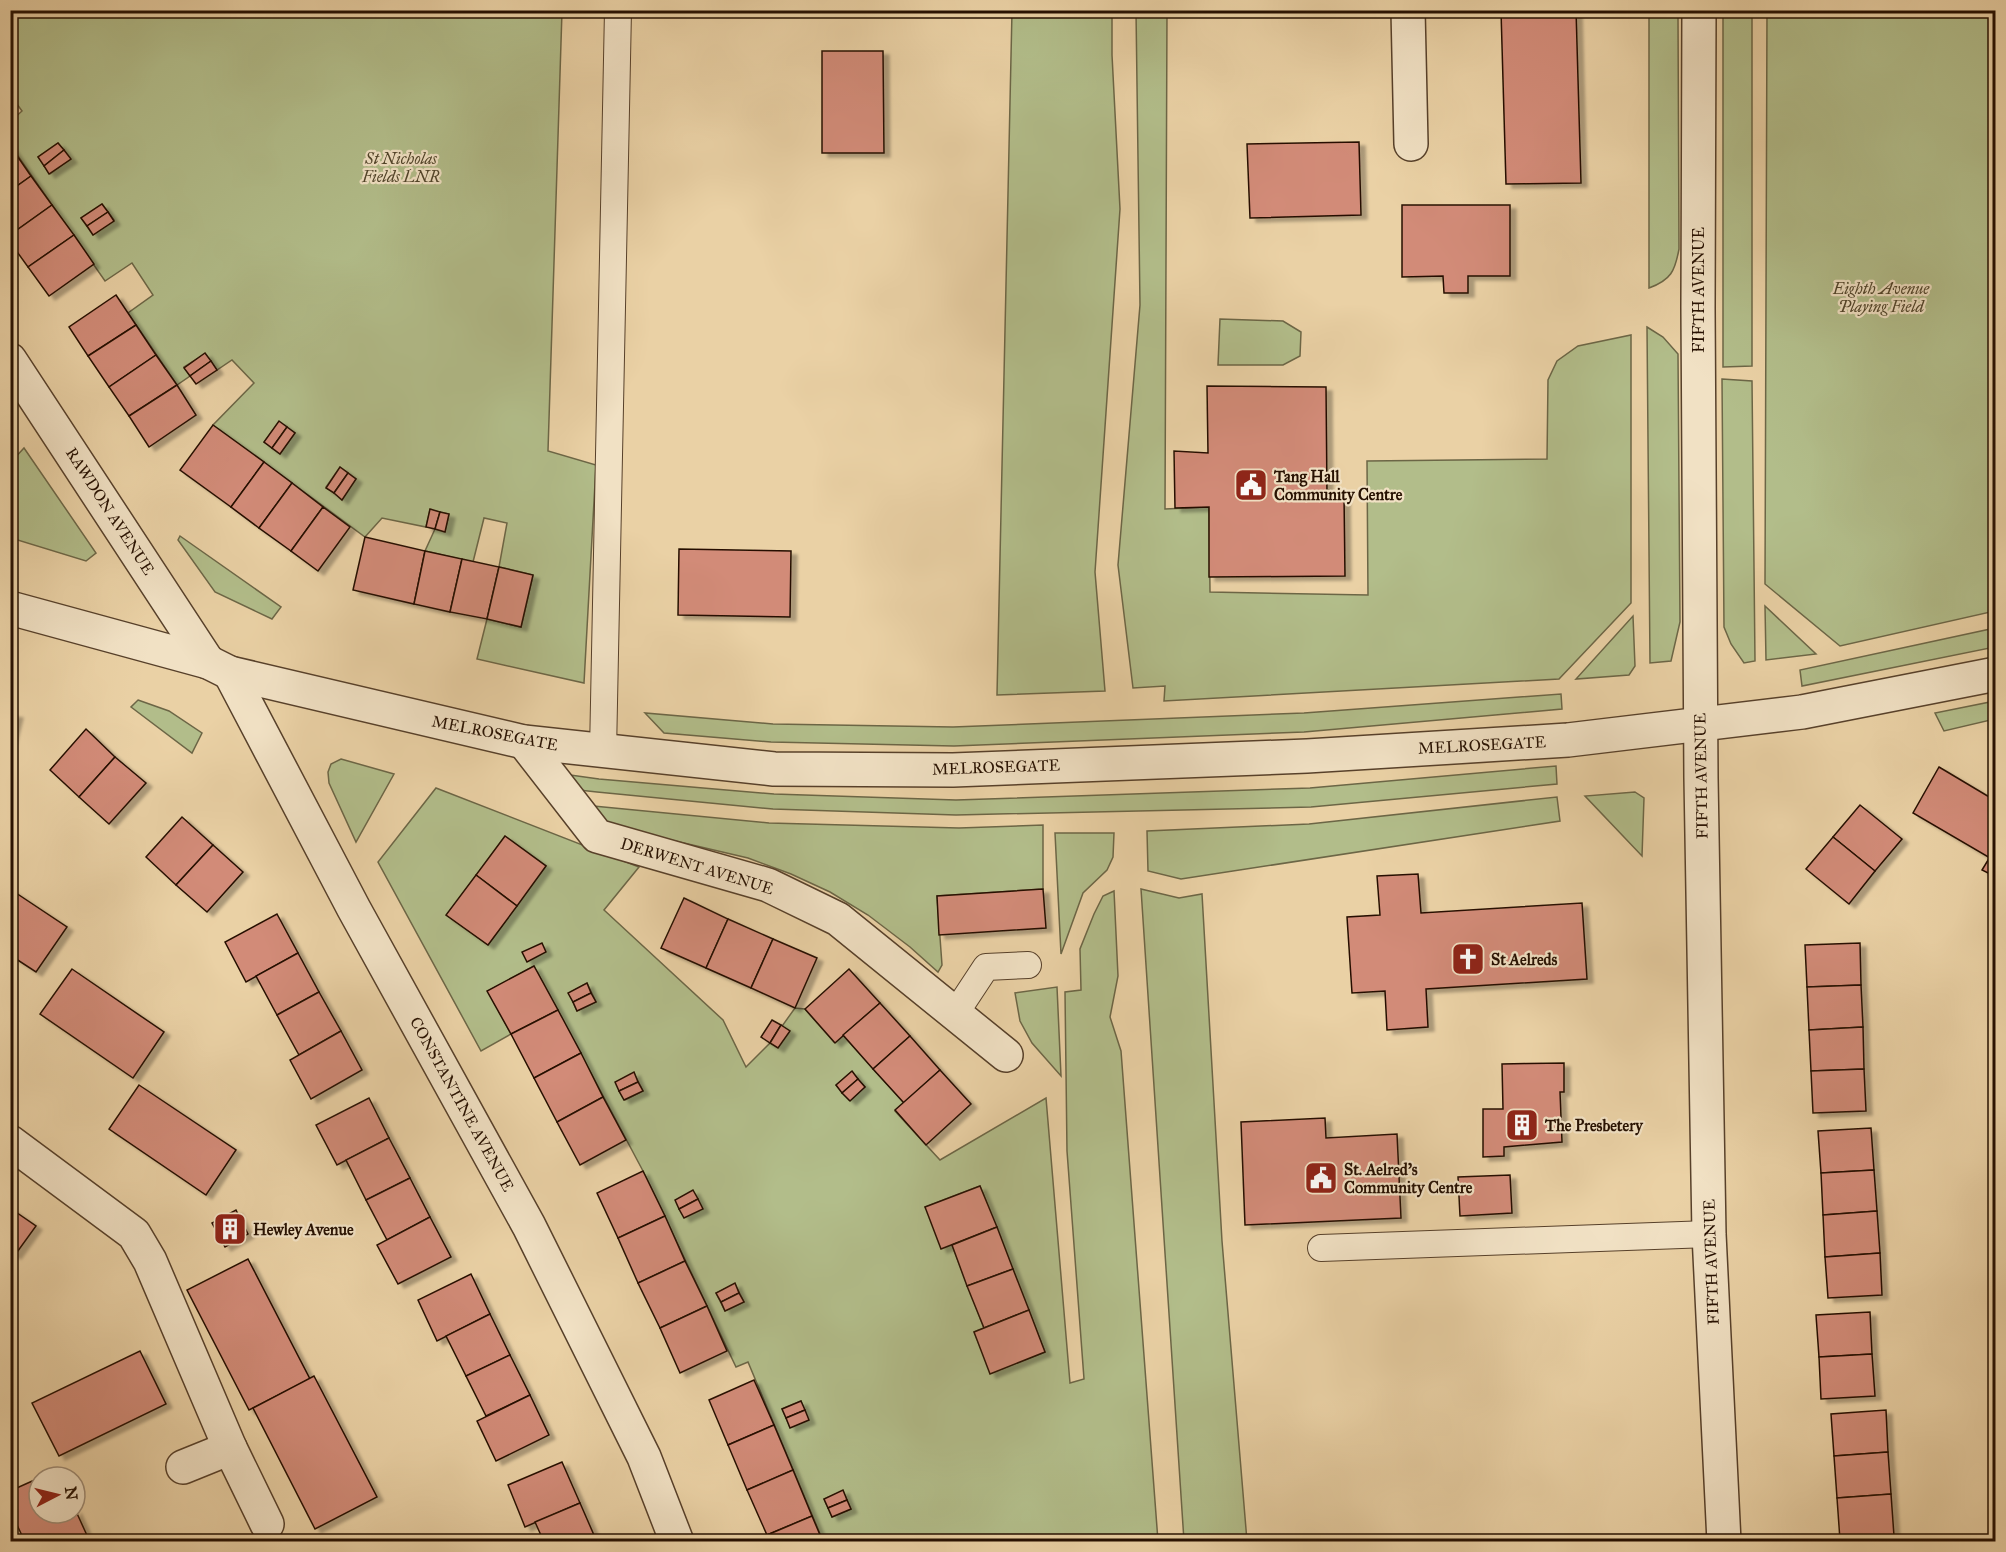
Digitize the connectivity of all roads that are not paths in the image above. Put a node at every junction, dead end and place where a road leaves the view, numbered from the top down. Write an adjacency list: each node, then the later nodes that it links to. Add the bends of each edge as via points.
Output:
1 (618, 10): 11 (lane)
2 (1408, 10): 4 (street)
3 (1699, 10): 9 (street, FIFTH AVENUE)
4 (1411, 144)
5 (10, 360): 7 (street, RAWDON AVENUE)
6 (10, 608): 7 (street, MELROSEGATE)
7 (219, 668): 10 (street, MELROSEGATE); 21 (street, CONSTANTINE AVENUE, via 529,1226 644,1457)
8 (1995, 674): 9 (street, MELROSEGATE, via 1802,712)
9 (1701, 725): 11 (street, MELROSEGATE, via 1568,740 1307,756 953,770 774,769); 16 (street, FIFTH AVENUE)
10 (524, 742): 11 (street, MELROSEGATE); 13 (street, DERWENT AVENUE, via 597,836 768,885 828,914)
11 (603, 752)
12 (1028, 965): 13 (lane, via 986,967)
13 (955, 1014): 14 (street, DERWENT AVENUE)
14 (1006, 1055)
15 (10, 1142): 18 (street, via 134,1234 167,1296)
16 (1709, 1234): 17 (lane); 22 (street, FIFTH AVENUE)
17 (1321, 1248)
18 (230, 1448): 19 (street); 20 (street)
19 (183, 1467)
20 (267, 1524)
21 (677, 1542)
22 (1724, 1542)

